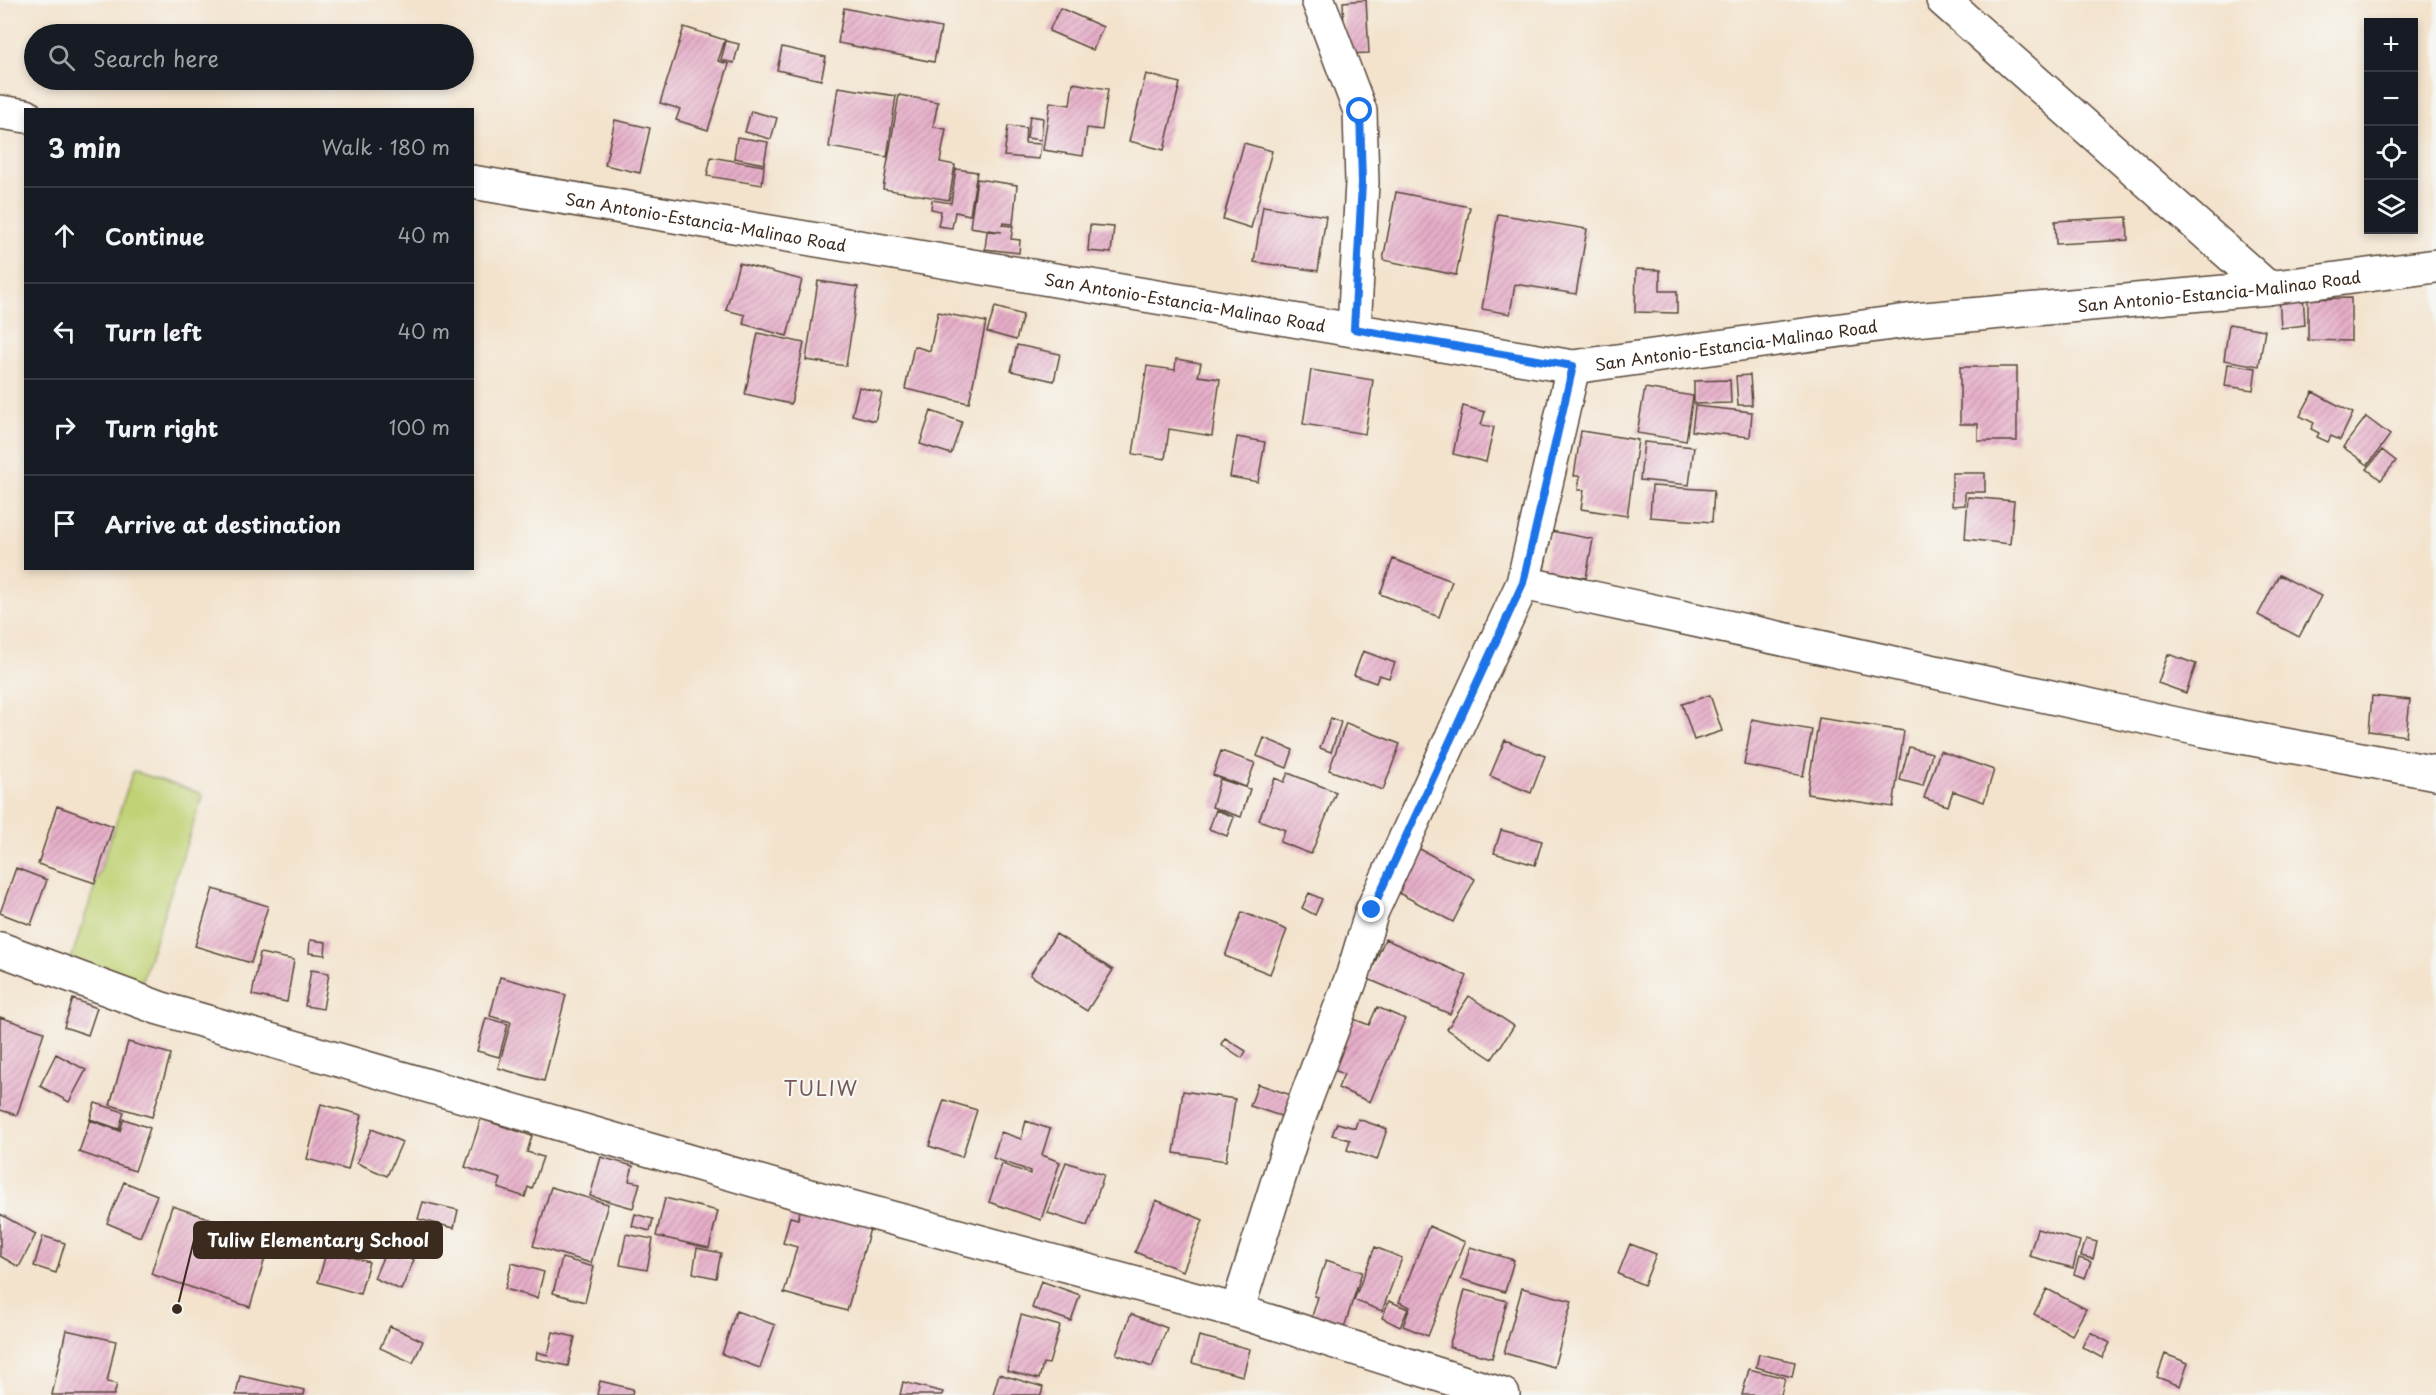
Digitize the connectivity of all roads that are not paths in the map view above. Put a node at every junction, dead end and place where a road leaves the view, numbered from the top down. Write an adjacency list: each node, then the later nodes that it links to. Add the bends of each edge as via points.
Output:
1 (1318, 0): 8 (street, via 1360,111 1362,183)
2 (1943, 0): 7 (street)
3 (0, 112): 4 (street)
4 (24, 116)
5 (474, 182): 8 (street, San Antonio-Estancia-Malinao Road)
6 (2436, 266): 7 (street, San Antonio-Estancia-Malinao Road)
7 (2268, 288): 9 (street, San Antonio-Estancia-Malinao Road, via 1914,320)
8 (1354, 329): 9 (street, San Antonio-Estancia-Malinao Road)
9 (1573, 366): 10 (street)
10 (1523, 583): 11 (street, via 2192,727); 13 (street, via 1372,910 1353,974 1293,1133)
11 (2436, 773)
12 (0, 949): 13 (street, via 159,1008 795,1192)
13 (1237, 1311): 14 (street)
14 (1503, 1395)

